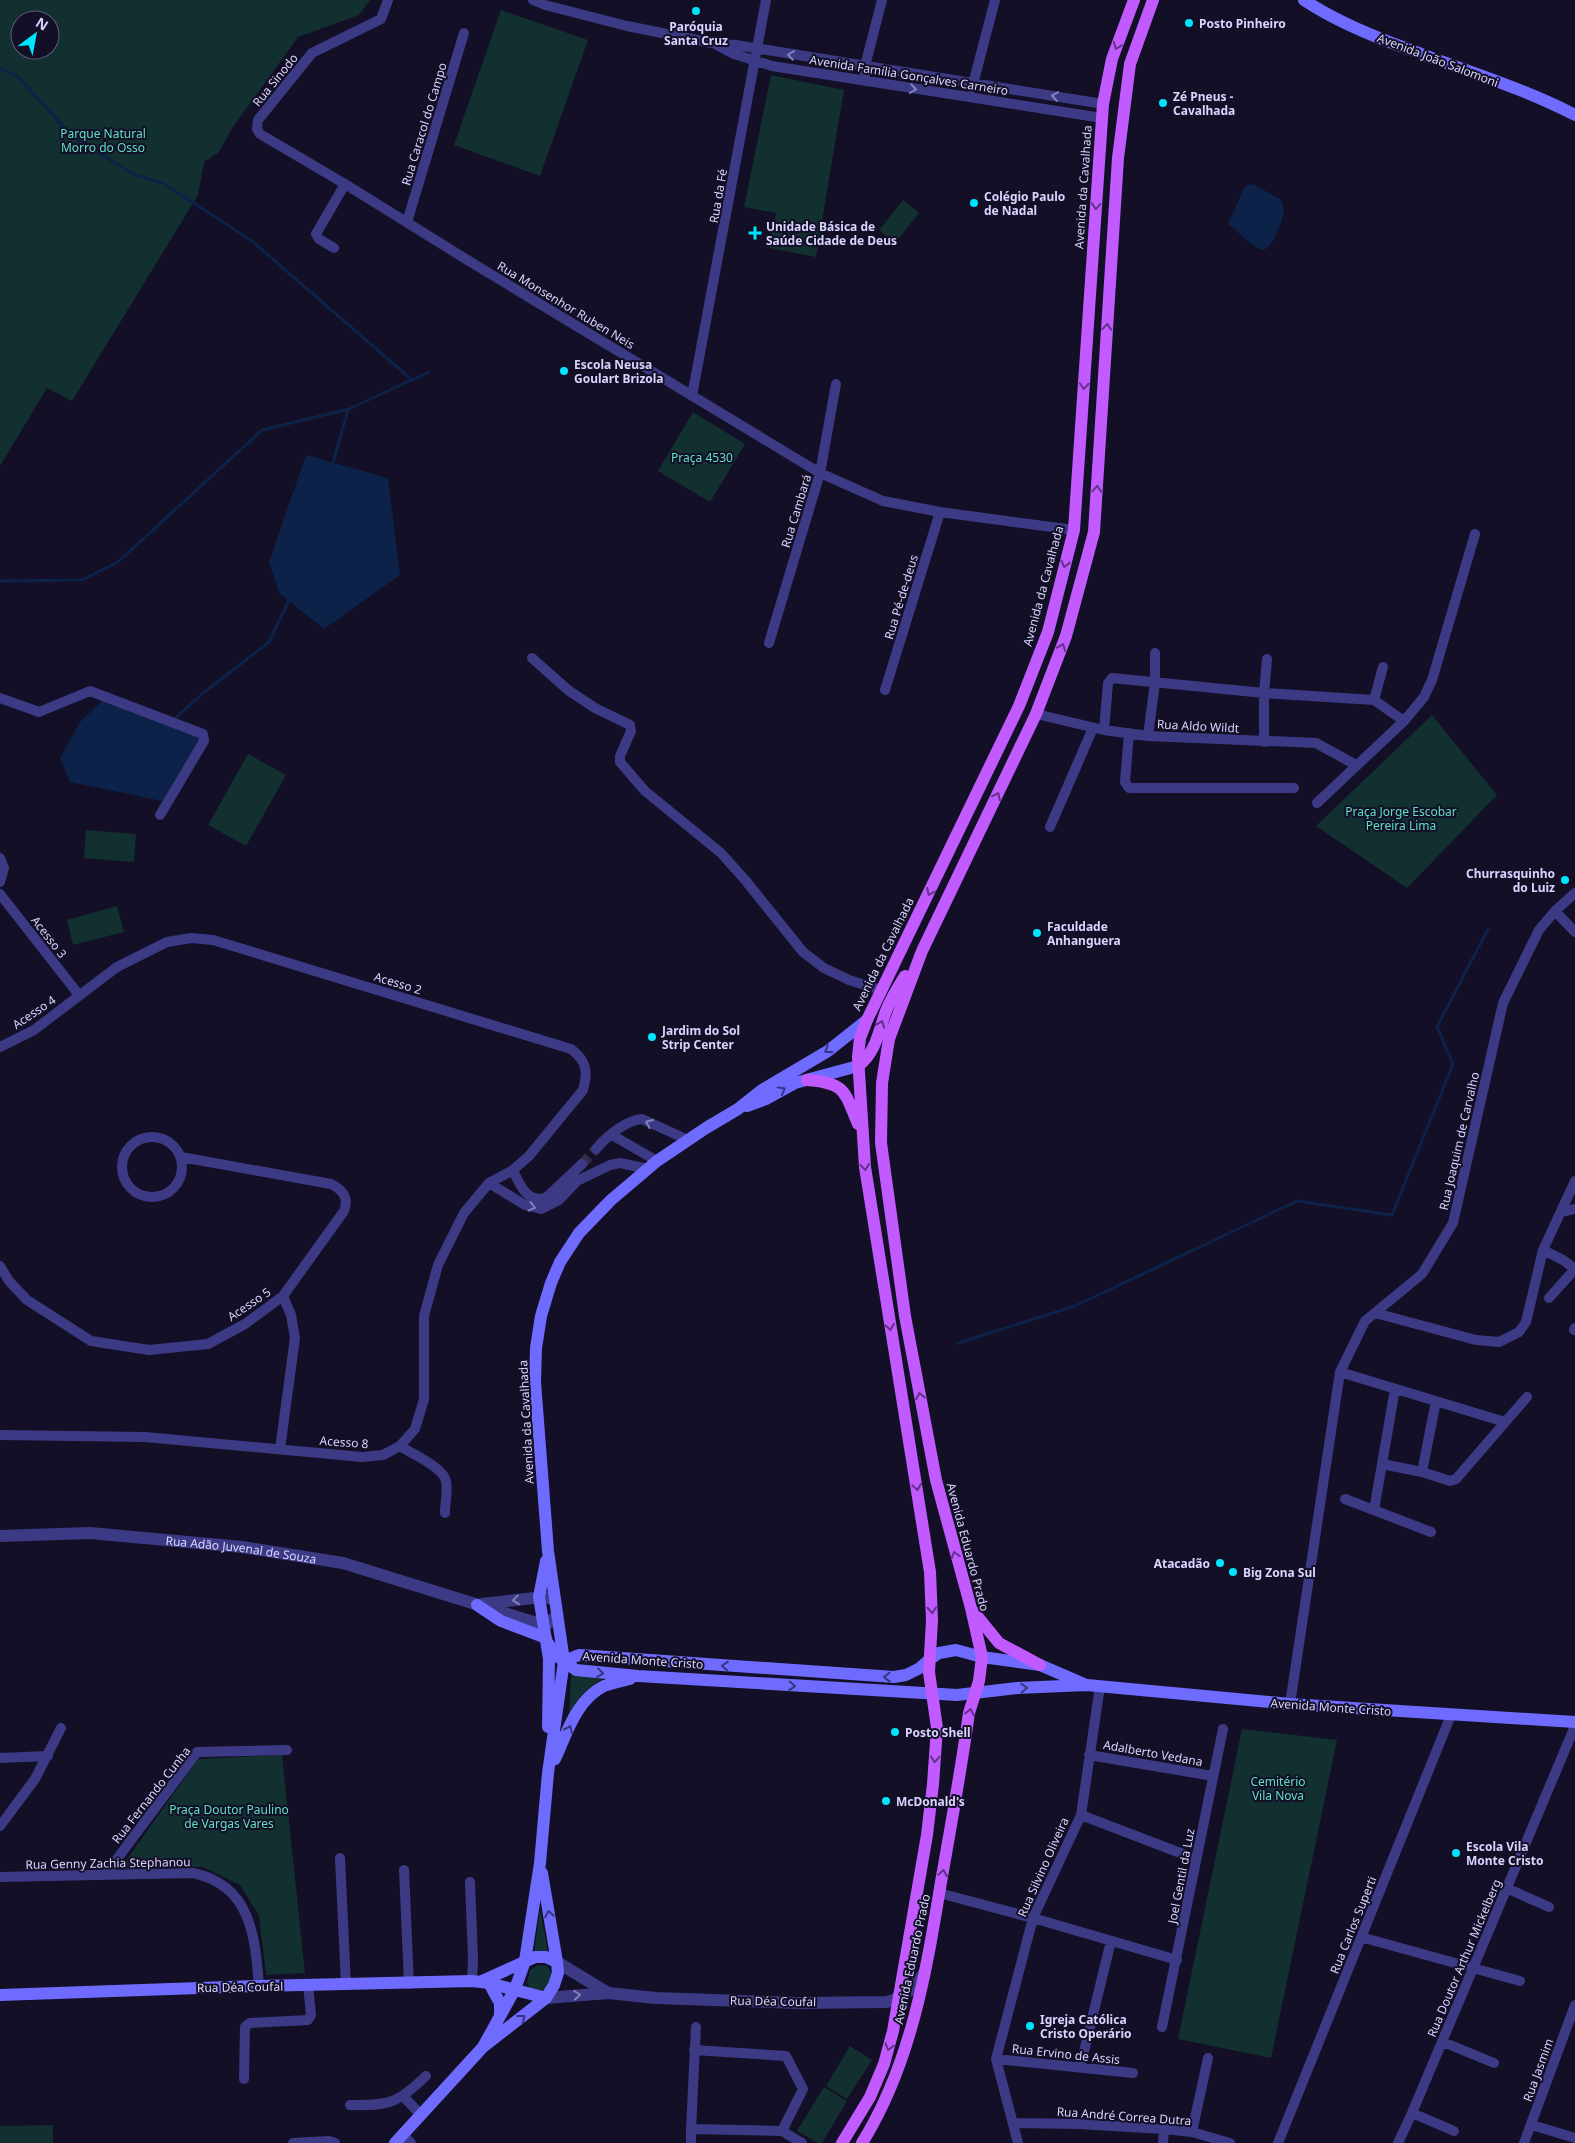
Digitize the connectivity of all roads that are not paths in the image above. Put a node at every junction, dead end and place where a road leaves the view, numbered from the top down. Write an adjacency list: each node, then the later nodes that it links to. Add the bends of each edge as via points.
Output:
1 (388, 0): 20 (street, Rua Sinodo, via 381,19 312,53 258,120)
2 (533, 0): 10 (street, Avenida Família Gonçalves Carneiro, via 627,26)
3 (766, 0): 11 (street, Rua da Fé)
4 (882, 0): 13 (street)
5 (995, 0): 15 (street)
6 (1134, 0): 17 (main road, Avenida da Cavalhada, one-way to 17, via 1112,59)
7 (1153, 0): 40 (main road, one-way to 7, via 1066,636 1094,532 1118,158 1130,64)
8 (1304, 0): 18 (main road, Avenida João Salomoni, via 1329,16 1378,37 1548,101)
9 (464, 33): 22 (street, Rua Caracol do Campo)
10 (717, 44): 11 (street, Avenida Família Gonçalves Carneiro); 12 (street, Avenida Família Gonçalves Carneiro)
11 (757, 48): 12 (street, Rua da Fé); 13 (street, Avenida Família Gonçalves Carneiro, one-way to 11)
12 (755, 62): 14 (street, Avenida Família Gonçalves Carneiro); 25 (street, Rua da Fé)
13 (865, 66): 14 (street); 15 (street, Avenida Família Gonçalves Carneiro)
14 (864, 81): 16 (street, Avenida Família Gonçalves Carneiro, one-way to 16)
15 (973, 83): 16 (street); 17 (street, Avenida Família Gonçalves Carneiro, one-way to 15)
16 (971, 98): 19 (street, Avenida Família Gonçalves Carneiro)
17 (1104, 104): 19 (main road, Avenida da Cavalhada)
18 (1575, 115)
19 (1102, 118): 28 (main road, Avenida da Cavalhada, one-way to 28)
20 (257, 129): 21 (street, Rua Monsenhor Ruben Neis, via 265,138)
21 (345, 184): 22 (street, Rua Monsenhor Ruben Neis); 23 (street, via 316,234)
22 (407, 222): 25 (street, Rua Monsenhor Ruben Neis)
23 (334, 248)
24 (836, 384): 26 (street, Rua Cambará)
25 (692, 396): 26 (street, Rua Monsenhor Ruben Neis)
26 (820, 473): 27 (street, Rua Monsenhor Ruben Neis, via 883,501); 30 (street, Rua Cambará)
27 (940, 512): 28 (street, Rua Monsenhor Ruben Neis); 36 (street, Rua Pé-de-deus)
28 (1074, 530): 47 (main road, Avenida da Cavalhada, one-way to 47, via 1048,632 1019,706)
29 (1475, 534): 41 (street, via 1432,680 1424,698)
30 (769, 643)
31 (1155, 653): 35 (street)
32 (532, 658): 62 (street, via 568,690 630,725 620,756 623,767 645,791 721,854 803,952 840,976)
33 (1267, 659): 37 (street)
34 (1383, 667): 39 (street)
35 (1155, 683): 37 (street); 42 (street, via 1110,679); 44 (street)
36 (884, 690)
37 (1264, 693): 39 (street); 45 (street)
38 (0, 698): 50 (street, via 39,712 90,691 203,734 204,741)
39 (1374, 700): 41 (street)
40 (1036, 714): 42 (street, Rua Aldo Wildt); 52 (main road, one-way to 40)
41 (1404, 721): 46 (street)
42 (1099, 729): 43 (street, Rua Aldo Wildt); 51 (street)
43 (1129, 733): 44 (street, Rua Aldo Wildt); 48 (street, via 1125,782 1129,788)
44 (1148, 736): 45 (street, Rua Aldo Wildt)
45 (1264, 742): 46 (street, Rua Aldo Wildt, via 1317,743)
46 (1356, 765): 49 (street)
47 (987, 773): 52 (main road, via 970,822); 54 (main road, Avenida da Cavalhada)
48 (1294, 788)
49 (1317, 803)
50 (160, 815)
51 (1050, 827)
52 (976, 840): 59 (main road)
53 (0, 858): 55 (street, via 4,868)
54 (944, 864): 59 (main road, via 952,872); 62 (main road, Avenida da Cavalhada, one-way to 62)
55 (0, 882)
56 (1575, 893): 58 (street, Rua Joaquim de Carvalho)
57 (0, 894): 63 (street, Acesso 3)
58 (1555, 911): 60 (street); 86 (street, Rua Joaquim de Carvalho, via 1539,930 1503,1002 1453,1223 1422,1274)
59 (934, 927): 61 (main road)
60 (1575, 932)
61 (922, 951): 66 (main road, one-way to 61, via 872,1051 887,1009); 106 (main road, Avenida Eduardo Prado, one-way to 61, via 934,1470 905,1316 881,1143 882,1083 887,1047)
62 (882, 990): 64 (main road, Avenida da Cavalhada)
63 (79, 995): 65 (street, Acesso 4, via 34,1030); 76 (street, Acesso 2, via 117,967 167,942 191,938 213,940 571,1049 581,1056 585,1068 583,1090 529,1156)
64 (867, 1020): 66 (main road, Avenida Eduardo Prado, via 860,1038); 68 (main road, Avenida da Cavalhada, one-way to 68, via 828,1051 762,1090)
65 (0, 1047)
66 (858, 1066): 67 (main road, Avenida da Cavalhada); 69 (main road, Avenida Eduardo Prado)
67 (808, 1080): 68 (main road, Avenida da Cavalhada, one-way to 67); 69 (main road, via 831,1082 846,1094)
68 (738, 1109): 71 (main road, Avenida da Cavalhada)
69 (861, 1133): 111 (main road, Avenida Eduardo Prado, one-way to 111, via 930,1572)
70 (612, 1135): 71 (street, one-way to 70, via 642,1119 629,1123); 72 (street); 75 (street)
71 (688, 1140): 75 (main road, Avenida da Cavalhada)
72 (596, 1149)
73 (181, 1157): 73 (street, via 176,1148 161,1138 143,1138 128,1149 124,1157 124,1177 137,1193 157,1197 167,1193 178,1182 183,1167); 84 (street, Acesso 5, via 340,1188 347,1204 344,1212)
74 (582, 1164): 76 (street, via 542,1199 525,1192)
75 (652, 1165): 78 (street, one-way to 75, via 525,1206 541,1209 558,1200 577,1181 610,1165); 102 (main road, Avenida da Cavalhada, via 579,1233 560,1262 541,1316 535,1382)
76 (513, 1170): 78 (street)
77 (1575, 1181): 80 (street)
78 (490, 1183): 93 (street, via 464,1213 438,1266 424,1316 424,1399 414,1429)
79 (1575, 1209): 80 (street)
80 (1561, 1212): 81 (street)
81 (1543, 1250): 83 (street); 86 (street, via 1526,1322 1520,1332 1499,1342 1476,1340)
82 (0, 1266): 84 (street, Acesso 5, via 27,1300 91,1341 149,1350 208,1344 245,1324)
83 (1575, 1269): 85 (street)
84 (283, 1296): 94 (street, via 295,1338)
85 (1549, 1298)
86 (1375, 1313): 87 (street, Rua Joaquim de Carvalho, via 1365,1321)
87 (1340, 1372): 88 (street); 118 (street, Rua Joaquim de Carvalho)
88 (1395, 1389): 90 (street); 95 (street)
89 (1527, 1397): 91 (street)
90 (1436, 1401): 91 (street); 96 (street)
91 (1505, 1422): 96 (street, via 1456,1479 1450,1481)
92 (0, 1435): 94 (street, Acesso 8, via 145,1437)
93 (400, 1446): 94 (street, Acesso 8, via 383,1455 362,1457); 99 (street, via 444,1475)
94 (280, 1449)
95 (1382, 1464): 96 (street); 98 (street)
96 (1422, 1472)
97 (1345, 1499): 98 (street)
98 (1374, 1510): 100 (street)
99 (445, 1513)
100 (1431, 1532)
101 (0, 1536): 105 (street, Rua Adão Juvenal de Souza, via 90,1533 242,1547 343,1563)
102 (548, 1551): 103 (main road, Avenida da Cavalhada); 104 (main road, Avenida da Cavalhada)
103 (538, 1597): 104 (street, Rua Adão Juvenal de Souza); 105 (street, Rua Adão Juvenal de Souza, one-way to 105); 108 (main road, Avenida da Cavalhada)
104 (554, 1599): 107 (main road, Avenida da Cavalhada)
105 (477, 1605): 108 (street, Rua Adão Juvenal de Souza); 109 (main road, via 501,1621)
106 (971, 1608): 110 (main road, Avenida Eduardo Prado); 113 (main road, via 999,1642)
107 (556, 1616): 108 (street); 112 (main road, Avenida da Cavalhada)
108 (543, 1625): 109 (main road, Avenida da Cavalhada)
109 (546, 1640): 112 (main road); 120 (main road, Avenida da Cavalhada)
110 (982, 1657): 111 (main road, Avenida Monte Cristo, via 956,1650); 113 (main road, Avenida Monte Cristo); 116 (main road, Avenida Eduardo Prado)
111 (930, 1658): 112 (main road, Avenida Monte Cristo, one-way to 112, via 920,1668 894,1677 579,1655); 117 (main road, Avenida Eduardo Prado)
112 (564, 1661): 114 (main road, Avenida Monte Cristo, one-way to 114, via 576,1670); 120 (main road, via 556,1679); 129 (main road, Avenida da Cavalhada)
113 (1040, 1665): 115 (main road, Avenida Monte Cristo)
114 (638, 1676): 117 (main road, Avenida Monte Cristo, one-way to 117); 129 (main road, one-way to 114, via 576,1713 589,1696 604,1686)
115 (1093, 1686): 116 (main road, Avenida Monte Cristo, one-way to 115); 118 (main road, Avenida Monte Cristo); 126 (street, Rua Silvino Oliveira)
116 (975, 1692): 117 (main road, Avenida Monte Cristo, via 957,1695); 141 (main road, Avenida Eduardo Prado, one-way to 116)
117 (933, 1693): 161 (main road, Avenida Eduardo Prado, one-way to 161, via 937,1728 932,1803)
118 (1290, 1704): 119 (main road, Avenida Monte Cristo)
119 (1451, 1715): 121 (main road, Avenida Monte Cristo); 144 (street, Rua Carlos Superti)
120 (548, 1721): 129 (main road, Avenida da Cavalhada)
121 (1575, 1722)
122 (1575, 1726): 140 (street, Rua Doutor Arthur Mickelberg)
123 (61, 1728): 127 (street)
124 (1223, 1729): 130 (street, Joel Gentil da Luz)
125 (287, 1750): 137 (street, Rua Fernando Cunha, via 197,1752)
126 (1089, 1755): 130 (street, Adalberto Vedana); 131 (street, Rua Silvino Oliveira)
127 (48, 1756): 128 (street); 132 (street)
128 (0, 1758)
129 (548, 1773): 135 (main road, Avenida da Cavalhada)
130 (1213, 1776): 134 (street, Joel Gentil da Luz)
131 (1081, 1814): 134 (street); 143 (street, Rua Silvino Oliveira)
132 (0, 1826)
133 (340, 1858): 155 (street)
134 (1196, 1860): 146 (street, Joel Gentil da Luz)
135 (540, 1863): 147 (main road, Avenida da Cavalhada); 148 (main road, Avenida da Cavalhada, one-way to 135)
136 (404, 1870): 153 (street)
137 (105, 1875): 138 (street, Rua Genny Zachia Stephanou); 156 (street, Rua Genny Zachia Stephanou, via 193,1873 210,1877 226,1886 240,1902 250,1923)
138 (0, 1878)
139 (470, 1882): 152 (street, via 473,1958)
140 (1506, 1888): 142 (street); 149 (street, Rua Doutor Arthur Mickelberg)
141 (939, 1893): 143 (street); 150 (main road, Avenida Eduardo Prado)
142 (1549, 1907)
143 (1032, 1918): 145 (street); 170 (street, Rua Silvino Oliveira)
144 (1361, 1937): 149 (street); 200 (street, Rua Carlos Superti)
145 (1112, 1941): 146 (street); 172 (street)
146 (1177, 1960): 165 (street, Joel Gentil da Luz)
147 (525, 1961): 148 (main road, Rua Déa Coufal, via 546,1957); 152 (main road, Rua Déa Coufal); 157 (main road, Avenida da Cavalhada)
148 (557, 1962): 158 (street, Rua Déa Coufal); 160 (main road, Avenida da Cavalhada, via 558,1973)
149 (1472, 1969): 151 (street); 166 (street, Rua Doutor Arthur Mickelberg)
150 (925, 1972): 161 (street); 196 (main road, Avenida Eduardo Prado, via 898,2073)
151 (1520, 1981)
152 (481, 1982): 153 (main road, Rua Déa Coufal); 157 (main road, Rua Déa Coufal); 163 (main road, via 500,2003)
153 (409, 1984): 155 (main road, Rua Déa Coufal)
154 (308, 1985): 155 (main road, Rua Déa Coufal); 156 (main road, Rua Déa Coufal); 175 (street, via 311,2015 308,2020 250,2023 245,2027)
155 (346, 1985)
156 (259, 1986): 159 (main road, Rua Déa Coufal)
157 (515, 1989): 160 (main road, Rua Déa Coufal); 163 (main road, Avenida da Cavalhada)
158 (608, 1993): 160 (street, Rua Déa Coufal, one-way to 158); 161 (street, Rua Déa Coufal, via 656,1998 797,2002 887,2002)
159 (0, 1995)
160 (546, 1998): 167 (main road, Avenida da Cavalhada, one-way to 160)
161 (899, 1999): 195 (main road, Avenida Eduardo Prado, one-way to 195, via 884,2064 870,2097)
162 (1575, 2005): 181 (street, Rua Jasmim)
163 (500, 2017): 167 (main road, Avenida da Cavalhada)
164 (696, 2027): 168 (street)
165 (1162, 2027)
166 (1442, 2042): 171 (street); 178 (street, Rua Doutor Arthur Mickelberg)
167 (483, 2047): 179 (main road, Avenida da Cavalhada)
168 (694, 2050): 182 (street); 184 (street, via 786,2056 803,2089)
169 (1208, 2058): 186 (street)
170 (996, 2059): 172 (street, Rua Ervino de Assis); 180 (street)
171 (1494, 2063)
172 (1080, 2068): 173 (street, Rua Ervino de Assis)
173 (1133, 2073)
174 (426, 2076): 176 (street)
175 (244, 2079)
176 (403, 2096): 177 (street, via 379,2106); 179 (street)
177 (350, 2105)
178 (1412, 2113): 185 (street); 201 (street, Rua Doutor Arthur Mickelberg)
179 (421, 2115): 188 (main road, Avenida da Cavalhada)
180 (1014, 2123): 183 (street, Rua André Correa Dutra); 197 (street)
181 (1532, 2125): 187 (street); 202 (street, Rua Jasmim)
182 (691, 2129): 184 (street); 193 (street)
183 (1164, 2129): 186 (street, Rua André Correa Dutra); 198 (street)
184 (782, 2131): 194 (street)
185 (1454, 2131)
186 (1192, 2132): 189 (street, Rua André Correa Dutra)
187 (1575, 2138)
188 (403, 2140)
189 (1217, 2141): 199 (street, Rua André Correa Dutra)
190 (317, 2142): 191 (street); 192 (street)
191 (293, 2143)
192 (334, 2143)
193 (691, 2143)
194 (802, 2143)
195 (842, 2143)
196 (862, 2143)
197 (1018, 2143)
198 (1163, 2143)
199 (1230, 2143)
200 (1278, 2143)
201 (1398, 2143)
202 (1524, 2143)

